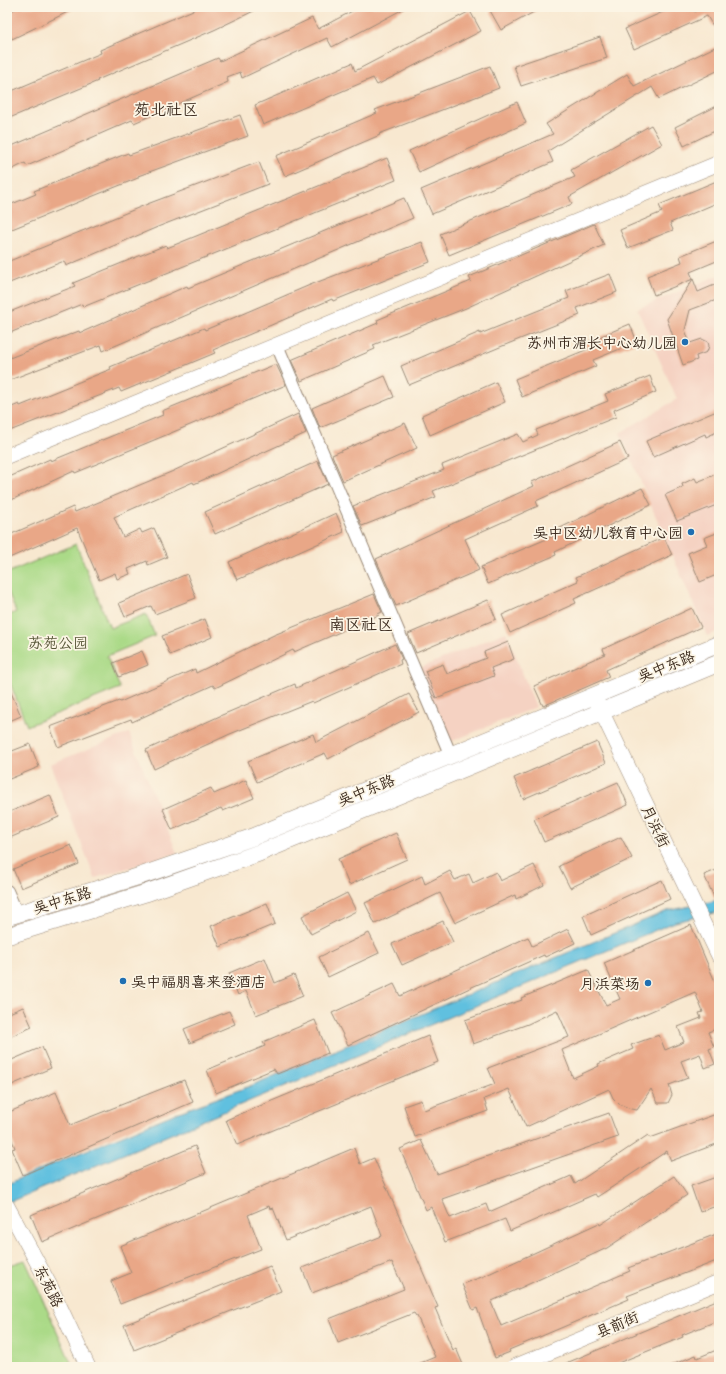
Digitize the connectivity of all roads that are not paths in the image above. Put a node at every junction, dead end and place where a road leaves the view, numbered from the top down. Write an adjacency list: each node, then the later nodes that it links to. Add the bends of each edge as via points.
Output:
1 (719, 163): 2 (street)
2 (277, 345): 3 (street); 8 (street)
3 (7, 456)
4 (719, 644): 6 (main road, 吴中东路)
5 (719, 663): 7 (main road, 吴中东路)
6 (594, 696): 7 (street, 月浜街); 8 (main road, 吴中东路)
7 (600, 712): 11 (main road, 吴中东路, via 259,853 146,893); 12 (street, 月浜街)
8 (451, 756): 10 (main road, 吴中东路, via 239,842)
9 (7, 892): 10 (street)
10 (12, 916)
11 (7, 936)
12 (719, 956)
13 (8, 1208): 15 (street, 东苑路, via 50,1286)
14 (719, 1282): 16 (street, 县前街)
15 (88, 1367)
16 (514, 1367)

